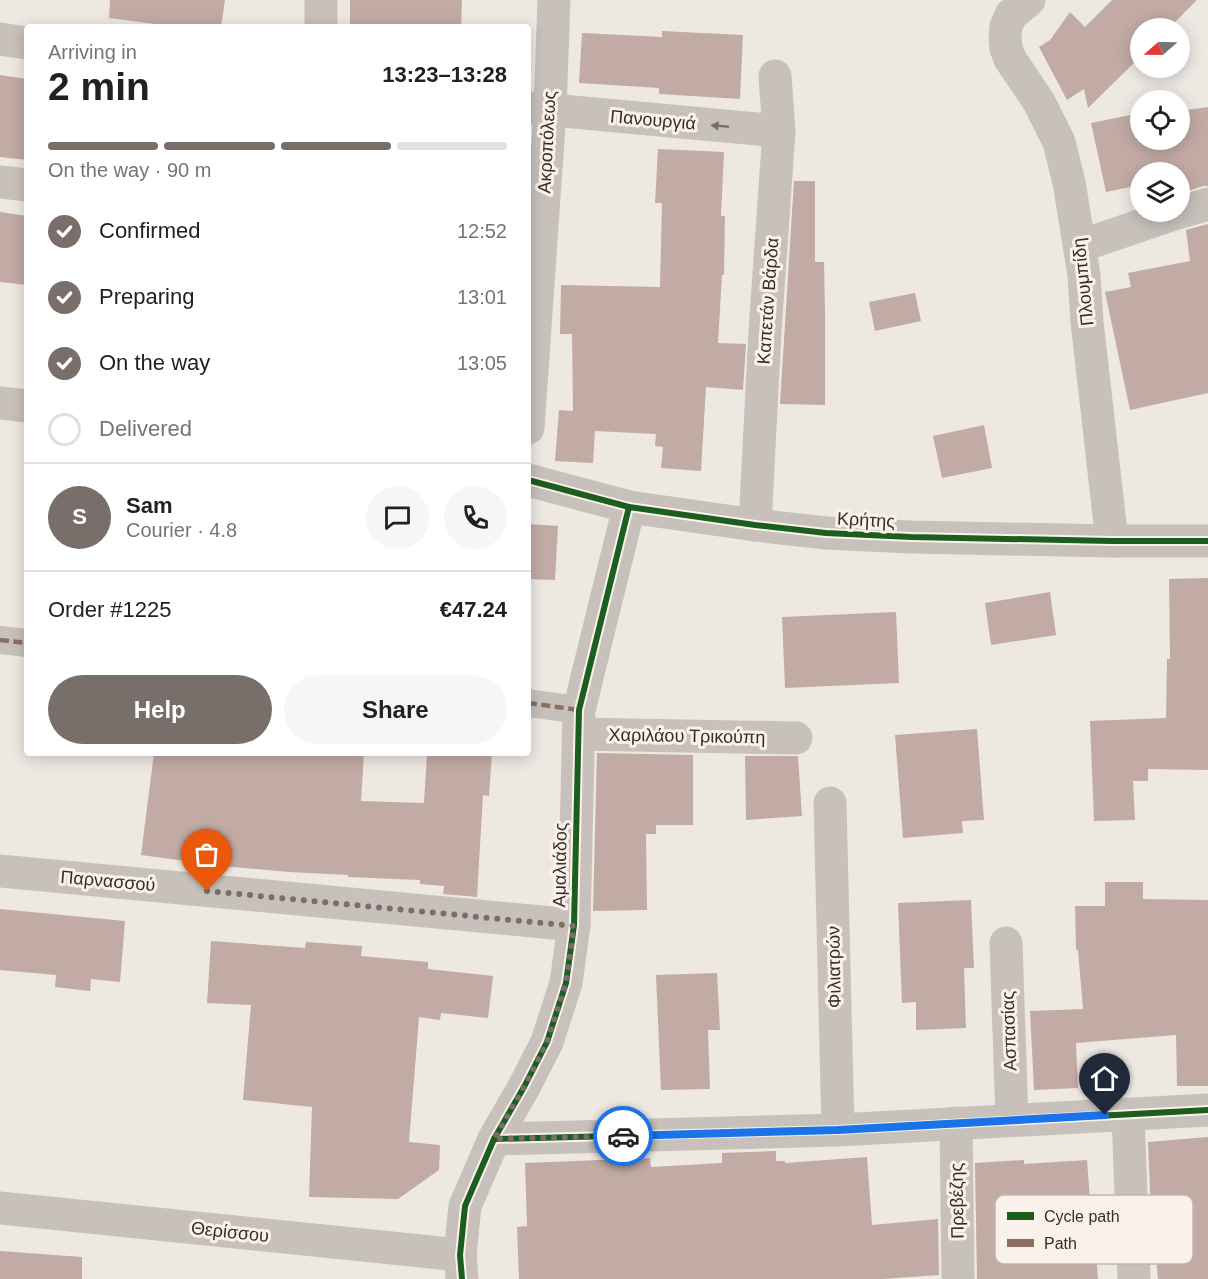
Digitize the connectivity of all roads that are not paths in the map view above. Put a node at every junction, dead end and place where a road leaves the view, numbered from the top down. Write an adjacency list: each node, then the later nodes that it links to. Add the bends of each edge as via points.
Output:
1 (321, 0): 4 (street)
2 (554, 0): 8 (street, Ακροπόλεως)
3 (1029, 0): 13 (street, Πλουμπίδη, via 1011,15 1006,26 1006,48 1059,142)
4 (321, 24)
5 (0, 39): 6 (street)
6 (24, 43)
7 (776, 76): 9 (street, Καπετάν Βάρδα)
8 (539, 109): 9 (street, Πανουργιά, one-way to 8); 14 (street, Ακροπόλεως)
9 (779, 132): 19 (street, Καπετάν Βάρδα)
10 (0, 182): 11 (street)
11 (24, 185)
12 (1208, 204): 13 (street)
13 (1080, 246): 20 (street, Πλουμπίδη)
14 (531, 341)
15 (0, 403): 16 (street)
16 (24, 406)
17 (531, 481): 18 (street, Κρήτης)
18 (629, 507): 19 (street, Κρήτης); 25 (street, Αμαλιάδος)
19 (755, 525): 20 (street, Κρήτης, via 901,537)
20 (1112, 541): 21 (street, Κρήτης)
21 (1208, 541)
22 (0, 640): 23 (street)
23 (24, 643)
24 (531, 704): 25 (street)
25 (579, 722): 26 (street, Χαριλάου Τρικούπη); 29 (street, Αμαλιάδος)
26 (796, 738)
27 (830, 803): 35 (street, Φιλιατρών)
28 (0, 871): 29 (street, Παρνασσού)
29 (574, 926): 36 (street, Αμαλιάδος, via 566,983 547,1042)
30 (1006, 943): 33 (street, Ασπασίας)
31 (1208, 1110): 32 (street)
32 (1128, 1114): 33 (street); 37 (street)
33 (1012, 1119): 34 (street)
34 (956, 1123): 35 (street); 41 (street, Πρεβέζης)
35 (838, 1130): 36 (street)
36 (494, 1139): 40 (street, Αμαλιάδος, via 465,1206)
37 (1131, 1195)
38 (0, 1208): 40 (street, Θερίσσου)
39 (1133, 1264): 42 (street)
40 (461, 1267)
41 (958, 1279)
42 (1134, 1279)

